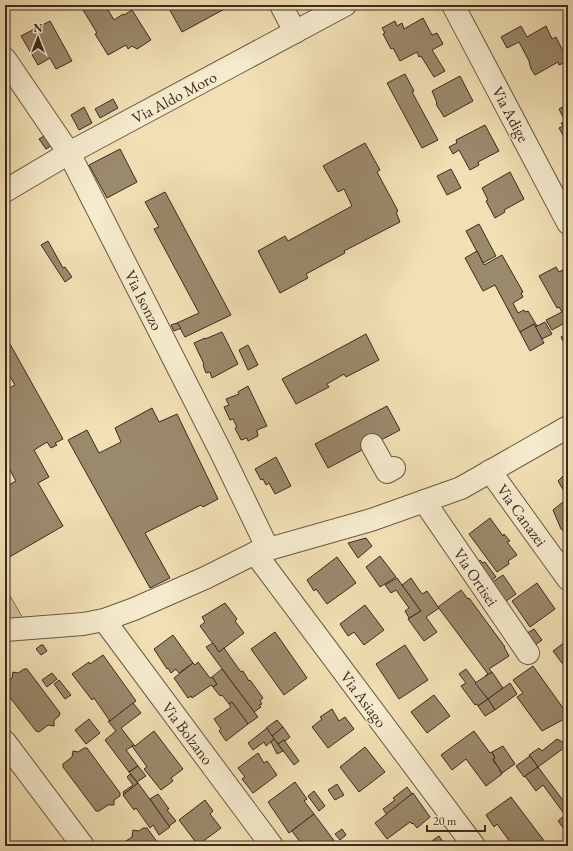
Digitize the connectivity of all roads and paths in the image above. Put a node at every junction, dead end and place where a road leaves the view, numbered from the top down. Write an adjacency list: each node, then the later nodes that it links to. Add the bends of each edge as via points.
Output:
1 (281, 5): 4 (street)
2 (345, 5): 4 (street, Via Aldo Moro)
3 (453, 5): 8 (street, Via Adige)
4 (295, 32): 6 (street, Via Aldo Moro)
5 (5, 59): 6 (street, Via Isonzo)
6 (69, 153): 7 (street, Via Aldo Moro); 14 (street, Via Isonzo, via 221,452)
7 (5, 190)
8 (568, 223)
9 (568, 427): 12 (street)
10 (372, 445): 11 (street, via 387,472)
11 (394, 468)
12 (490, 471): 13 (street, via 461,488); 15 (street, Via Canazei)
13 (424, 501): 14 (street, via 371,520); 18 (street, Via Ortisei)
14 (261, 551): 16 (street, via 205,578); 22 (street, Via Asiago)
15 (568, 579)
16 (104, 620): 17 (street); 21 (street, Via Bolzano)
17 (5, 630)
18 (528, 653)
19 (5, 742): 20 (street)
20 (83, 846)
21 (272, 846)
22 (474, 846)

